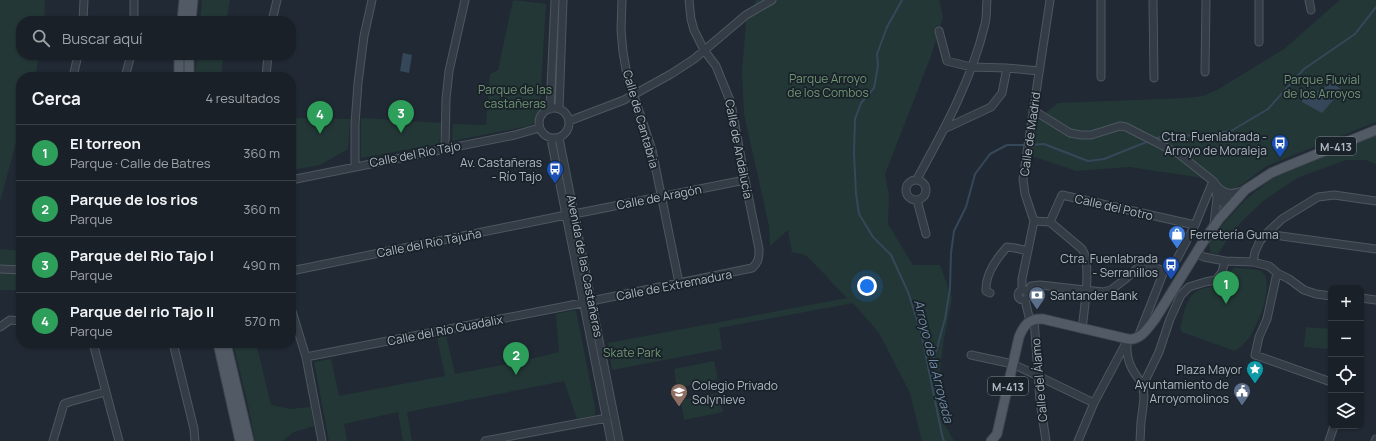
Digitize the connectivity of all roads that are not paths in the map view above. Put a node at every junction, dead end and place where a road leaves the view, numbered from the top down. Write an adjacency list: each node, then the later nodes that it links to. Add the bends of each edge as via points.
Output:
1 (84, 0): 21 (street)
2 (134, 0): 22 (street)
3 (184, 0): 23 (main road)
4 (193, 0): 24 (main road)
5 (277, 0): 25 (street)
6 (372, 0): 56 (street, via 358,83 354,124)
7 (465, 0): 55 (street, via 449,71)
8 (555, 0): 46 (street)
9 (563, 0): 47 (street)
10 (622, 0): 45 (street, Calle de Cantabria, via 623,52)
11 (689, 0): 28 (street, Calle de Andalucía, via 691,19)
12 (772, 0): 28 (street, via 746,15)
13 (987, 0): 34 (street, via 985,24)
14 (1050, 0): 36 (street, Calle de Madrid)
15 (1101, 0): 43 (street)
16 (1153, 0): 44 (street)
17 (1206, 0): 42 (street)
18 (1260, 0): 27 (street)
19 (1309, 0): 20 (street)
20 (1311, 10)
21 (82, 16)
22 (134, 16)
23 (182, 16)
24 (191, 16)
25 (273, 16)
26 (939, 31): 34 (street, via 947,61)
27 (1259, 42)
28 (704, 50): 45 (street, via 671,74); 59 (street, Calle de Andalucía, via 716,66 731,103)
29 (77, 60): 37 (street)
30 (130, 60): 38 (street)
31 (179, 60): 39 (main road)
32 (189, 60): 40 (main road)
33 (268, 60): 41 (street)
34 (971, 67): 35 (street); 51 (street)
35 (1006, 68): 36 (street); 51 (street, via 1002,93 991,107)
36 (1038, 71): 48 (street, Calle de Madrid)
37 (74, 72)
38 (126, 72)
39 (179, 72)
40 (189, 72)
41 (266, 72)
42 (1205, 72)
43 (1101, 78)
44 (1154, 78)
45 (634, 95): 49 (street); 62 (street, Calle de Cantabria, via 652,150)
46 (550, 109): 47 (street); 50 (street, via 539,119)
47 (559, 109): 49 (street)
48 (1033, 110): 60 (street, via 1070,133 1092,135 1120,126 1126,127 1179,154); 69 (street, Calle de Madrid, via 1023,179)
49 (569, 121): 53 (street, via 566,133)
50 (539, 128): 54 (street); 55 (street, Calle del Río Tajo)
51 (944, 129): 58 (street)
52 (1376, 130): 61 (main road, M-413, via 1271,173)
53 (559, 138): 54 (street); 67 (street, Avenida de las Castañeras)
54 (551, 139): 68 (street, Avenida de las Castañeras)
55 (445, 148): 56 (street, Calle del Río Tajo)
56 (355, 166): 57 (street, Calle del Río Tajo)
57 (296, 179)
58 (917, 179): 64 (street, via 925,185 926,193); 64 (street, via 906,185 906,194)
59 (745, 180): 62 (street, Calle de Aragón); 78 (street, Calle de Andalucía)
60 (1214, 183): 61 (street, via 1224,193); 63 (street); 66 (street); 71 (street)
61 (1245, 190): 66 (main road, M-413)
62 (661, 197): 67 (street, Calle de Aragón); 88 (street, Calle de Cantabria)
63 (1217, 198): 66 (street); 72 (street)
64 (917, 200): 73 (street)
65 (1376, 201): 74 (street, via 1334,195 1318,197 1282,219)
66 (1230, 207): 72 (main road, M-413)
67 (574, 214): 95 (street, Avenida de las Castañeras)
68 (566, 215): 85 (street, Calle del Río Tajuña); 96 (street, Avenida de las Castañeras)
69 (1034, 221): 70 (street); 76 (street, Calle de Madrid)
70 (1050, 222): 71 (street, Calle del Potro, via 1062,195); 89 (street, via 1086,254)
71 (1194, 225): 80 (street)
72 (1214, 226): 77 (main road, M-413)
73 (926, 234)
74 (1266, 234): 75 (street); 81 (street, via 1260,241)
75 (1376, 249)
76 (1028, 251): 90 (street, Calle de Madrid, via 1022,279); 91 (street, via 1007,247 991,268 986,288)
77 (1196, 253): 79 (street); 82 (main road, M-413)
78 (759, 259): 88 (street, Calle de Extremadura, via 752,268)
79 (1225, 261): 81 (street); 113 (street, via 1216,280 1189,287 1181,295)
80 (1175, 262): 82 (street); 86 (street)
81 (1253, 262): 87 (street, via 1269,266)
82 (1187, 267): 102 (main road, M-413, via 1155,319)
83 (0, 269): 84 (street)
84 (16, 270)
85 (296, 270)
86 (1164, 272): 89 (street, via 1145,264 1111,290); 102 (street)
87 (1277, 273): 92 (street, via 1304,290); 112 (street, via 1267,318 1255,355)
88 (679, 284): 95 (street, Calle de Extremadura)
89 (1086, 290): 90 (street, via 1040,285 1030,286); 101 (street)
90 (1025, 291): 97 (street, Calle del Álamo, via 1018,294 1018,297 1025,300)
91 (990, 293)
92 (1328, 296)
93 (1364, 298): 94 (street)
94 (1376, 300)
95 (592, 301): 96 (street, Calle de Extremadura); 126 (street, Avenida de las Castañeras)
96 (584, 303): 109 (street, Calle del Río Guadalix); 116 (street, Avenida de las Castañeras)
97 (1032, 320): 101 (main road, via 1048,320); 110 (main road, M-413, via 1022,330); 111 (street, Calle del Álamo)
98 (16, 321): 100 (street, via 10,320)
99 (296, 325): 109 (street)
100 (0, 327)
101 (1082, 329): 103 (main road)
102 (1138, 338): 103 (main road)
103 (1128, 339): 113 (street, via 1127,355); 115 (street)
104 (94, 348): 114 (street)
105 (174, 348): 120 (street)
106 (219, 348): 121 (main road)
107 (227, 348): 122 (main road)
108 (972, 355): 110 (street)
109 (306, 358): 123 (street)
110 (1013, 364): 111 (street); 127 (main road, M-413, via 997,434)
111 (1039, 376): 115 (street); 128 (street, Calle del Álamo)
112 (1328, 381)
113 (1143, 385): 130 (street)
114 (105, 392): 118 (street, via 64,404); 119 (street)
115 (1094, 403): 129 (street)
116 (607, 418): 124 (street); 125 (street, Avenida de las Castañeras)
117 (1333, 429): 131 (street)
118 (53, 441)
119 (119, 441)
120 (195, 441)
121 (240, 441)
122 (248, 441)
123 (322, 441)
124 (485, 441)
125 (611, 441)
126 (619, 441)
127 (991, 441)
128 (1046, 441)
129 (1078, 441)
130 (1140, 441)
131 (1329, 441)

